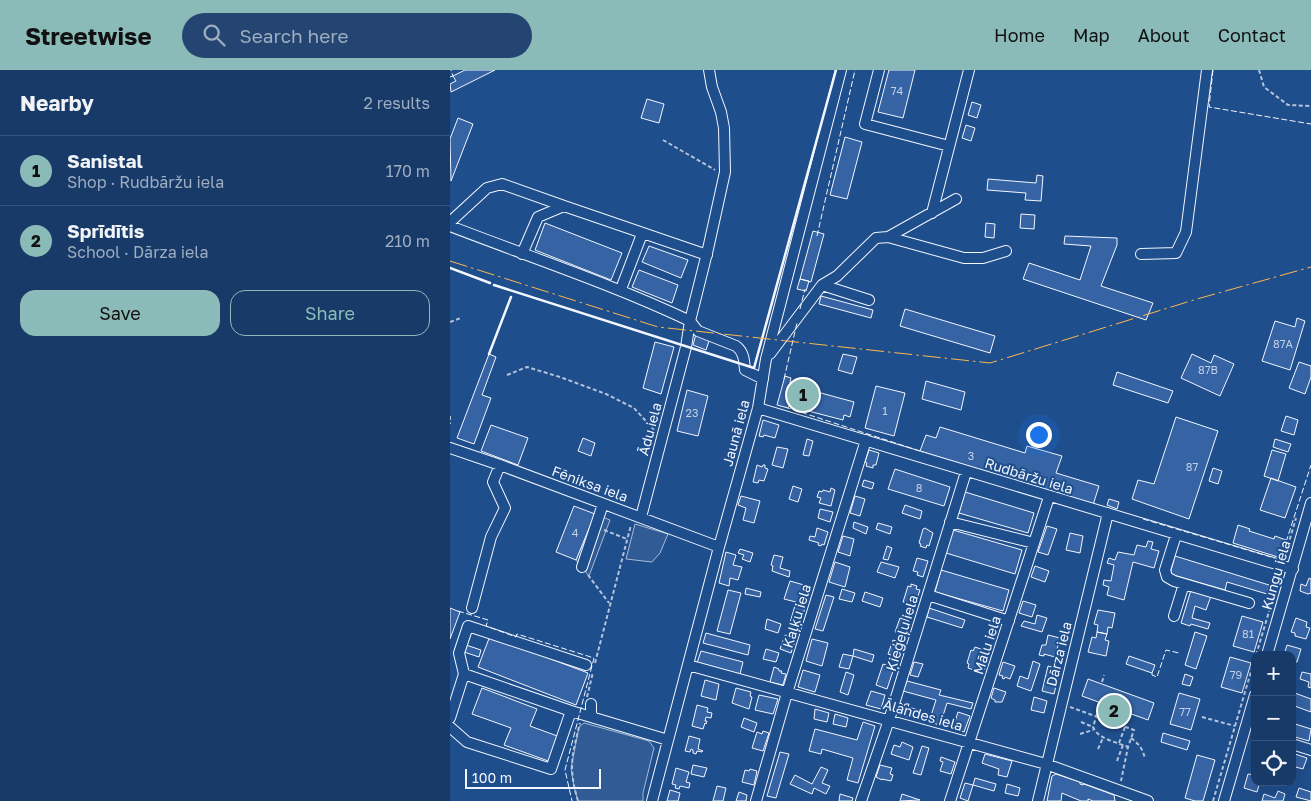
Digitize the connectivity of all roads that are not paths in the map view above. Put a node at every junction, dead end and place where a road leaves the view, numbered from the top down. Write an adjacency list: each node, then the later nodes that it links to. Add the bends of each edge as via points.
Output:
1 (709, 70): 16 (street, Ādu iela, via 724,128 724,175)
2 (841, 70): 21 (street, Jaunā iela)
3 (879, 70): 6 (street, via 865,124)
4 (969, 70): 6 (street)
5 (1207, 70): 15 (street, via 1186,232 1176,253)
6 (949, 146): 9 (street)
7 (956, 199): 9 (street)
8 (564, 206): 10 (street, via 502,184 487,188); 11 (street); 14 (street, via 538,217)
9 (932, 213): 12 (street)
10 (450, 224): 14 (street)
11 (642, 234): 16 (street); 18 (street)
12 (888, 238): 13 (street, via 964,258 983,258); 17 (street, via 876,238 837,276)
13 (1006, 251)
14 (522, 254): 18 (street)
15 (1141, 254)
16 (707, 255): 20 (street, Ādu iela)
17 (822, 285): 19 (street); 21 (street)
18 (621, 290): 20 (street)
19 (869, 300)
20 (690, 321): 22 (street, via 698,331 736,346 741,350 745,370); 32 (street, Ādu iela, via 662,439)
21 (766, 358): 22 (street, Jaunā iela)
22 (763, 379): 23 (street, Jaunā iela)
23 (758, 408): 24 (street, Rudbāržu iela); 36 (street, Jaunā iela)
24 (866, 440): 27 (street, Rudbāržu iela); 49 (street, Kaļķu iela)
25 (450, 448): 26 (street, Fēniksa iela)
26 (500, 465): 30 (street, Fēniksa iela); 42 (street, via 493,482 505,508 491,537)
27 (966, 472): 28 (street, Rudbāržu iela); 33 (street, Ķieģeļu iela)
28 (1050, 497): 31 (street, Rudbāržu iela); 35 (street, Mālu iela)
29 (1311, 503): 38 (street, Kungu iela)
30 (603, 504): 32 (street, Fēniksa iela); 37 (street)
31 (1108, 513): 34 (street, Rudbāržu iela); 62 (street, Dārza iela)
32 (638, 516): 36 (street, Fēniksa iela)
33 (950, 522): 35 (street); 40 (street, Ķieģeļu iela)
34 (1176, 535): 38 (street, Rudbāržu iela); 39 (street, via 1165,570 1167,577)
35 (1034, 543): 44 (street, Mālu iela)
36 (719, 548): 47 (street, Jaunā iela)
37 (582, 567)
38 (1293, 569): 45 (street, Kungu iela)
39 (1184, 584): 41 (street); 43 (street)
40 (928, 595): 44 (street); 55 (street, Ķieģeļu iela)
41 (1249, 603)
42 (472, 608)
43 (1174, 616)
44 (1009, 621): 59 (street, Mālu iela)
45 (1268, 651)
46 (586, 665): 48 (street, via 468,626 459,652)
47 (688, 665): 49 (street, Ālandes iela); 58 (street, Jaunā iela)
48 (464, 674): 52 (street); 53 (street)
49 (787, 693): 55 (street, Ālandes iela); 65 (street, Kaļķu iela)
50 (1255, 696): 57 (street)
51 (589, 700): 54 (street)
52 (570, 711): 54 (street); 56 (street, via 551,769 467,742)
53 (450, 718)
54 (594, 718): 58 (street)
55 (889, 720): 59 (street, Ālandes iela); 66 (street, Ķieģeļu iela)
56 (450, 727)
57 (1245, 728): 70 (street)
58 (668, 740): 64 (street, Jaunā iela)
59 (969, 743): 62 (street, Ālandes iela); 67 (street, Mālu iela)
60 (1296, 745): 61 (street)
61 (1311, 750)
62 (1046, 764): 63 (street, Ālandes iela); 68 (street, Dārza iela)
63 (1122, 795): 69 (street, Ālandes iela)
64 (652, 801)
65 (756, 801)
66 (861, 801)
67 (950, 801)
68 (1038, 801)
69 (1148, 801)
70 (1224, 801)

